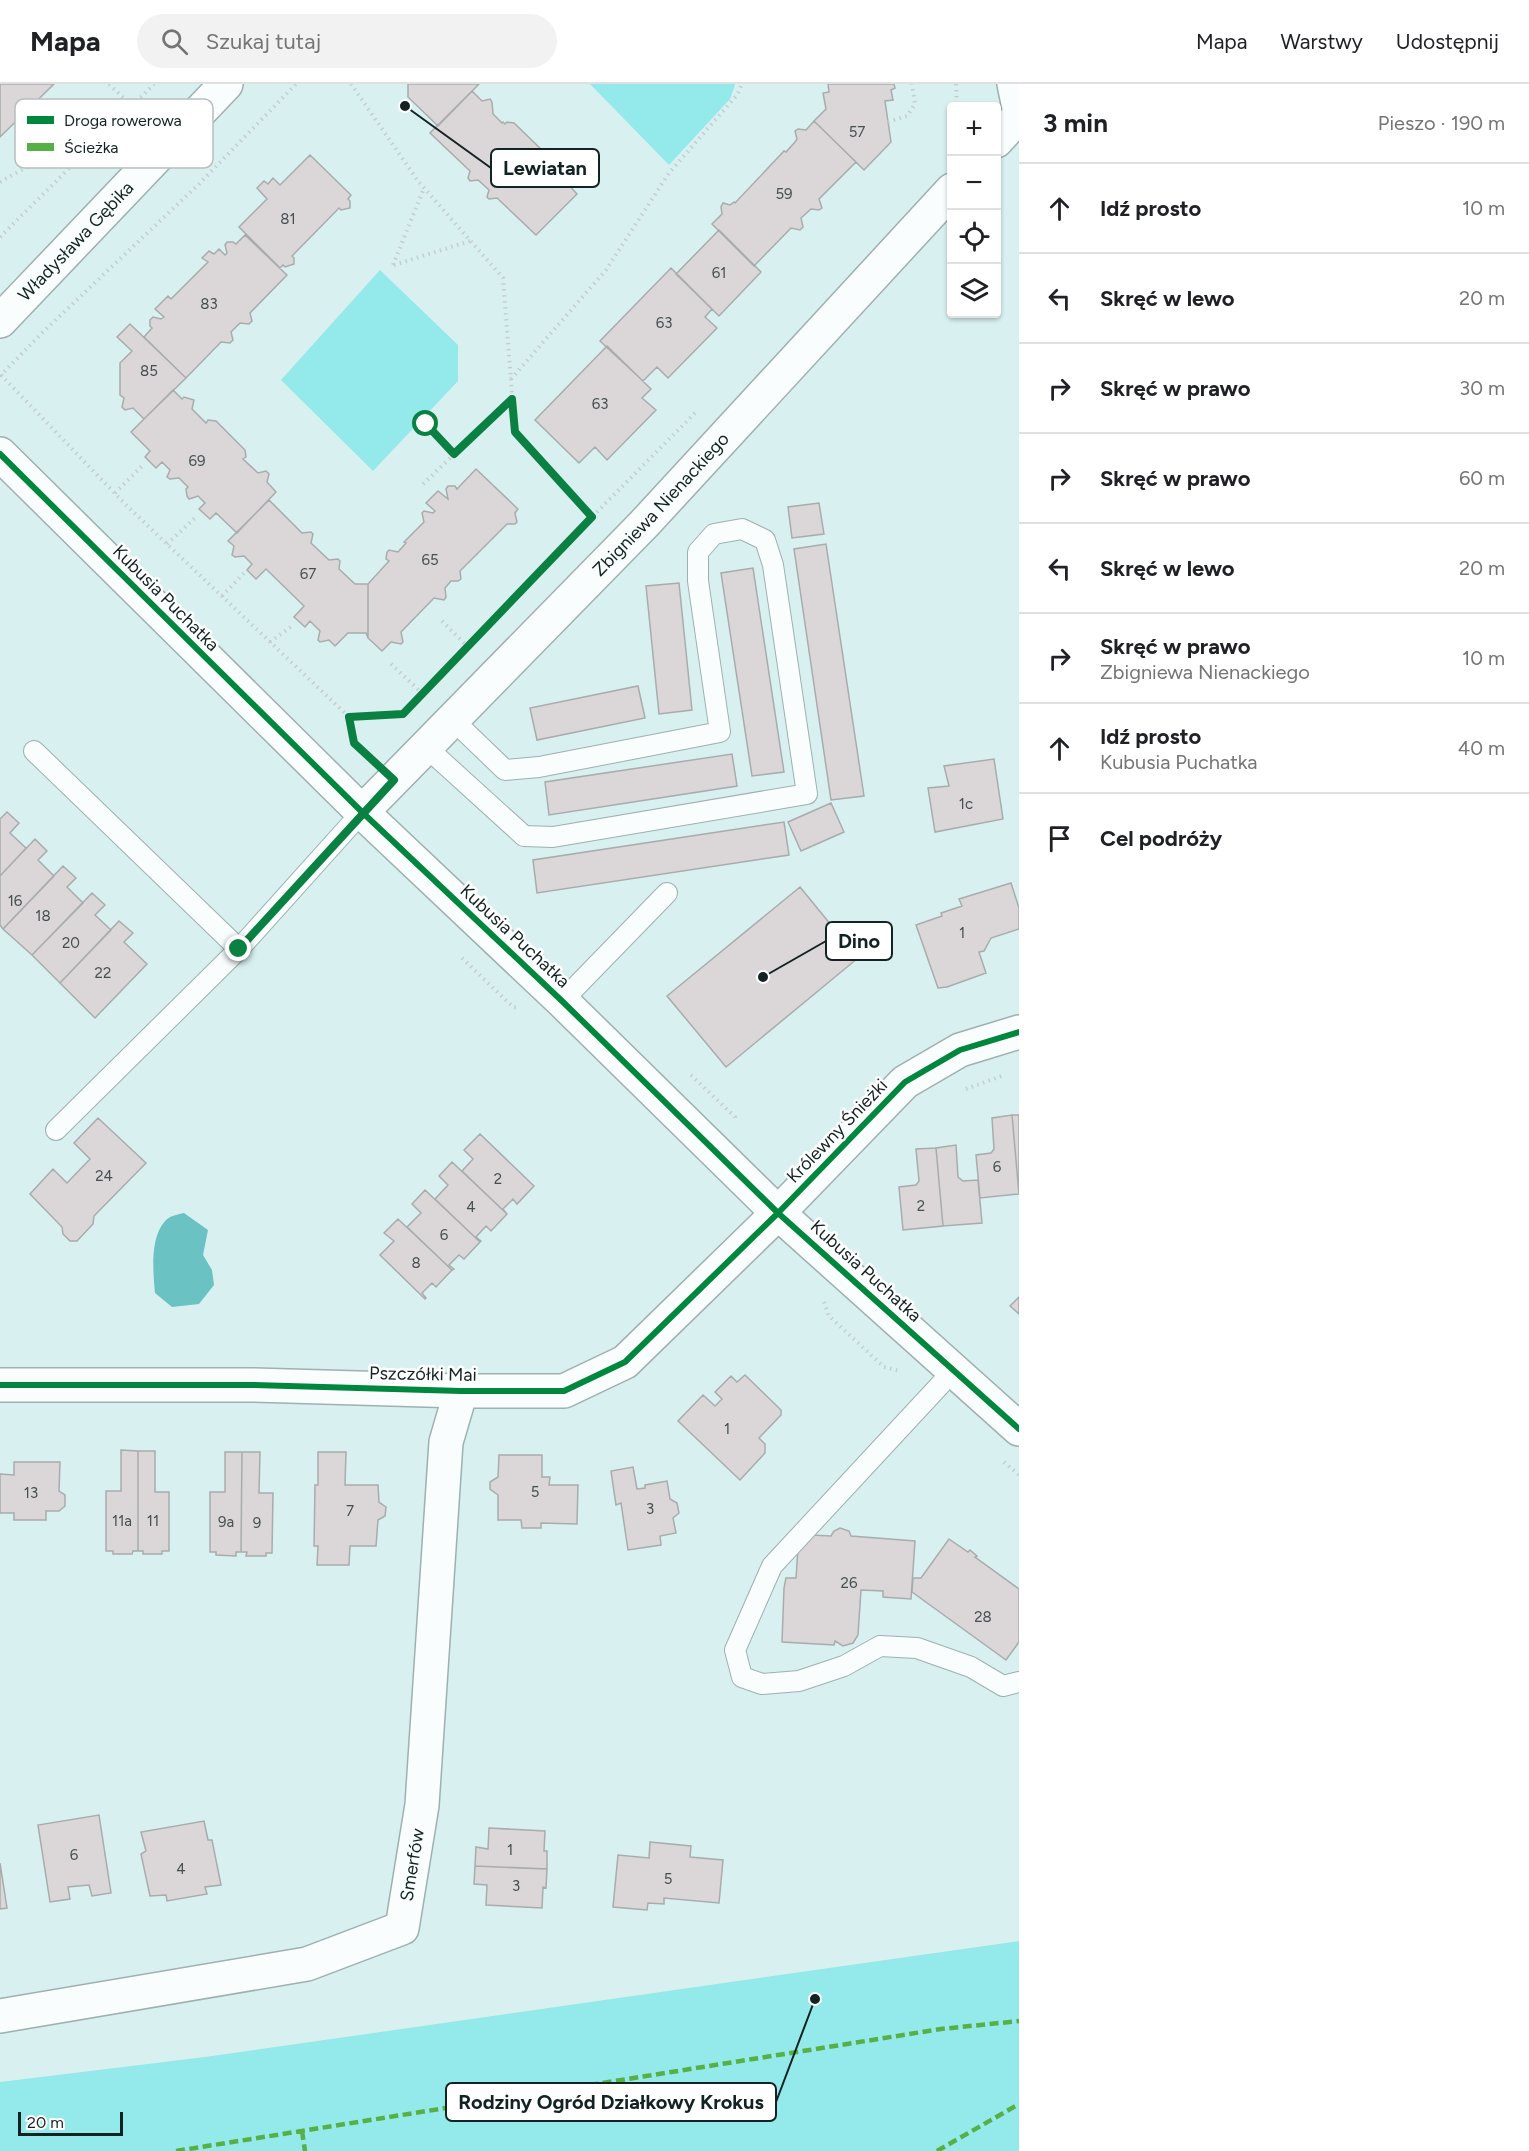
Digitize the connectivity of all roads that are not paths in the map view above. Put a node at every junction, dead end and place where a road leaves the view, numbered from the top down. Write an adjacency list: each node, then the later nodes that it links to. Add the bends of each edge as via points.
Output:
1 (226, 84): 3 (street, Władysława Gębika)
2 (1014, 84): 4 (street)
3 (212, 99)
4 (1019, 108)
5 (1019, 116): 6 (street)
6 (1001, 136)
7 (146, 168): 9 (street, Władysława Gębika)
8 (947, 193): 11 (street, Zbigniewa Nienackiego, via 644,524)
9 (0, 321)
10 (0, 454): 14 (street, Kubusia Puchatka)
11 (453, 720): 12 (street, Zbigniewa Nienackiego); 12 (lane, via 505,770 720,732 698,581 698,552 714,534 742,530 765,540 773,566 807,794 553,837 524,836)
12 (426, 747): 14 (street, Zbigniewa Nienackiego)
13 (34, 752): 16 (lane)
14 (362, 812): 16 (lane); 17 (street, Kubusia Puchatka)
15 (667, 893): 17 (lane)
16 (239, 949): 19 (lane)
17 (562, 1001): 20 (street, Kubusia Puchatka)
18 (1019, 1032): 20 (street, Królewny Śnieżki, via 960,1050 905,1082)
19 (56, 1130)
20 (778, 1213): 21 (street, Kubusia Puchatka); 23 (street, Pszczółki Mai, via 625,1362 564,1391)
21 (954, 1370): 24 (street, Kubusia Puchatka); 25 (lane, via 772,1566 735,1650 742,1677 762,1684 799,1681 844,1666 880,1646 917,1648 971,1667 1003,1686)
22 (0, 1385): 23 (street, Pszczółki Mai, via 254,1385)
23 (461, 1391): 26 (street, Smerfów, via 446,1442 422,1805 402,1928 307,1964)
24 (1019, 1429)
25 (1019, 1682)
26 (0, 2016)

